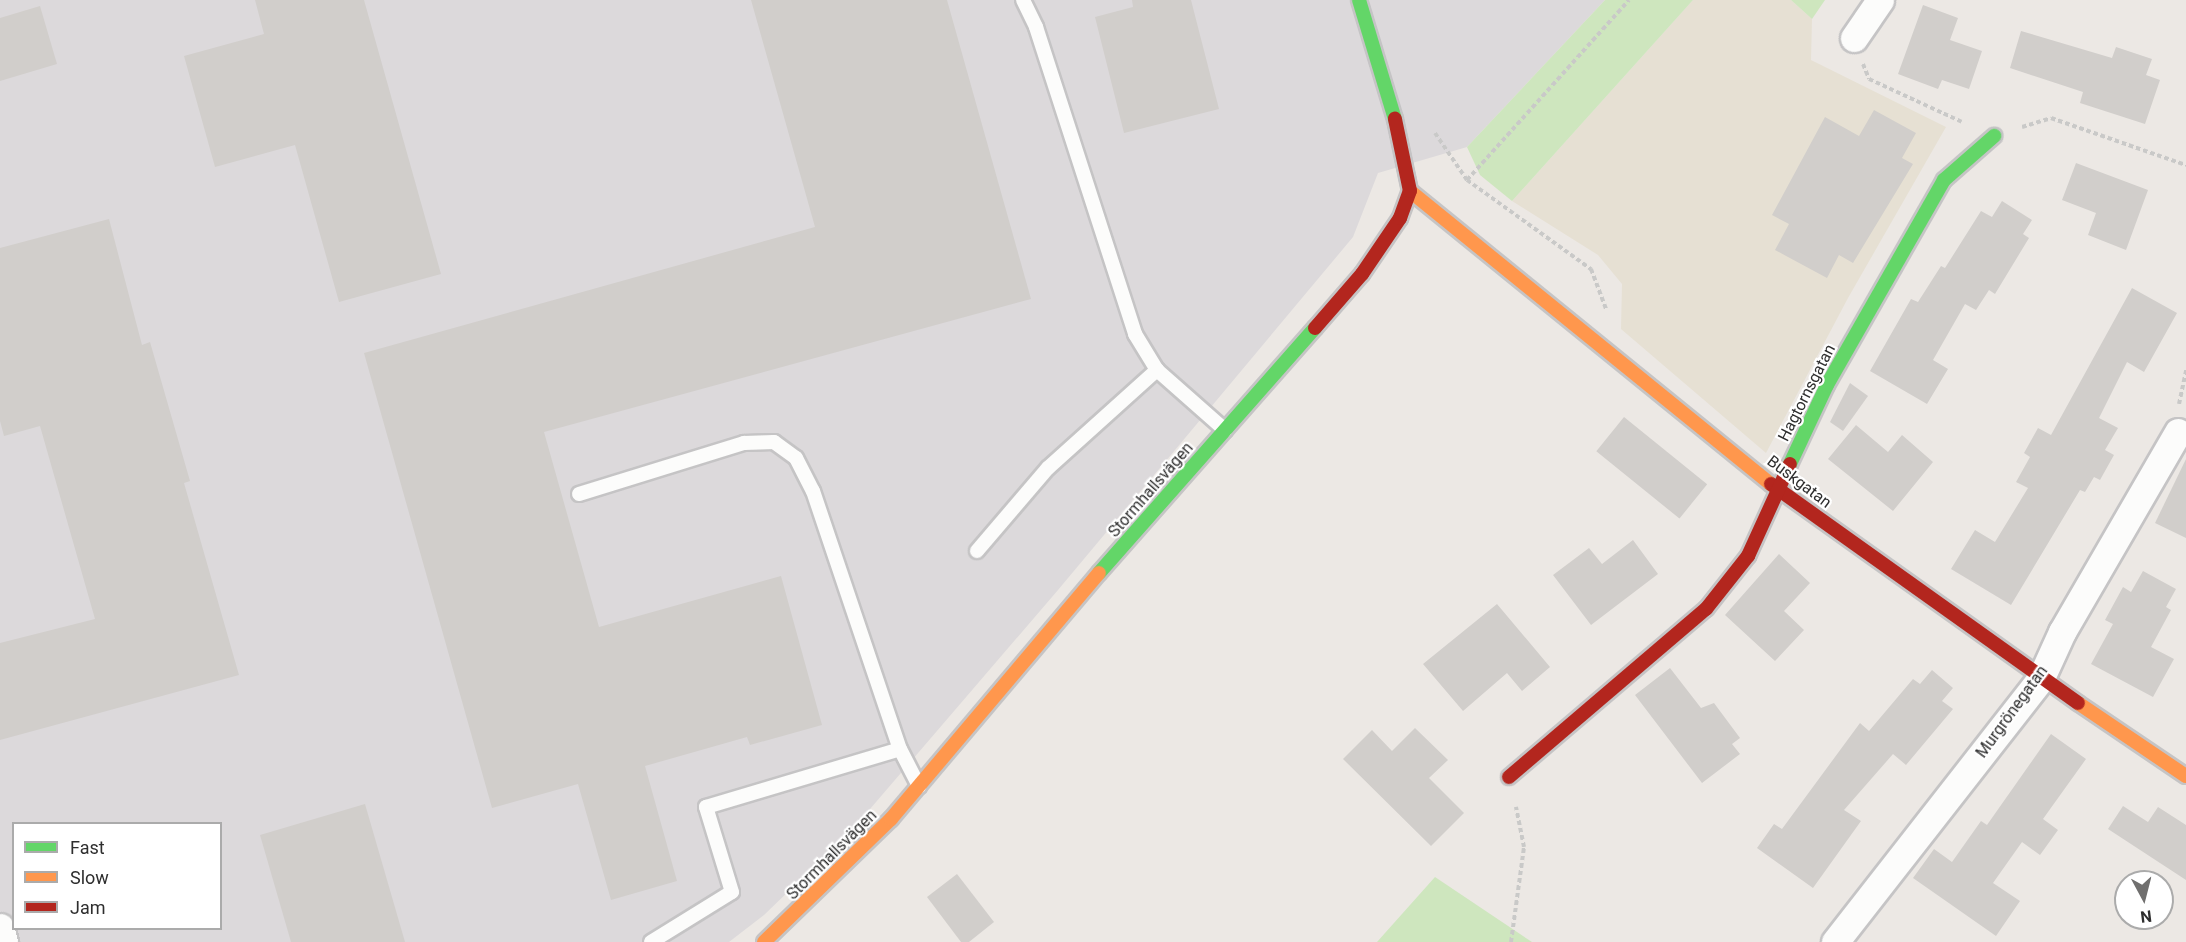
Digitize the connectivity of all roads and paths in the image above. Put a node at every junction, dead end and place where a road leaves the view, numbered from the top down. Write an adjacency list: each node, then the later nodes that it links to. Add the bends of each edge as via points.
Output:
1 (1023, 0): 11 (lane, via 1036,27 1135,334)
2 (1359, 0): 9 (street, Stormhallsvägen, via 1404,148)
3 (1629, 0): 8 (path)
4 (1880, 0): 5 (street)
5 (1854, 38)
6 (1431, 125): 8 (path)
7 (1994, 136): 14 (street, Hagtornsgatan, via 1944,180 1827,385)
8 (1467, 180): 10 (path, via 1591,268 1606,304 1602,330)
9 (1410, 191): 10 (street, Buskgatan); 12 (street, Stormhallsvägen, via 1400,219 1362,274)
10 (1595, 337): 14 (street, Buskgatan)
11 (1156, 370): 12 (lane); 16 (lane, via 1048,468)
12 (1225, 430): 21 (street, Stormhallsvägen)
13 (2178, 432): 17 (street, Murgrönegatan, via 2062,632)
14 (1778, 489): 17 (street, Buskgatan); 20 (street, Hagtornsgatan, via 1748,556 1706,609)
15 (579, 494): 18 (lane, via 744,443 774,442 796,458 813,491)
16 (977, 551)
17 (2041, 678): 19 (street, Buskgatan); 27 (street, Murgrönegatan)
18 (900, 748): 21 (lane); 24 (lane, via 706,807 732,892)
19 (2186, 776)
20 (1509, 777): 26 (path, via 1524,847)
21 (919, 786): 25 (street, Stormhallsvägen, via 848,863)
22 (0, 927): 23 (street)
23 (4, 942)
24 (651, 942)
25 (764, 942)
26 (1511, 942)
27 (1835, 942)

